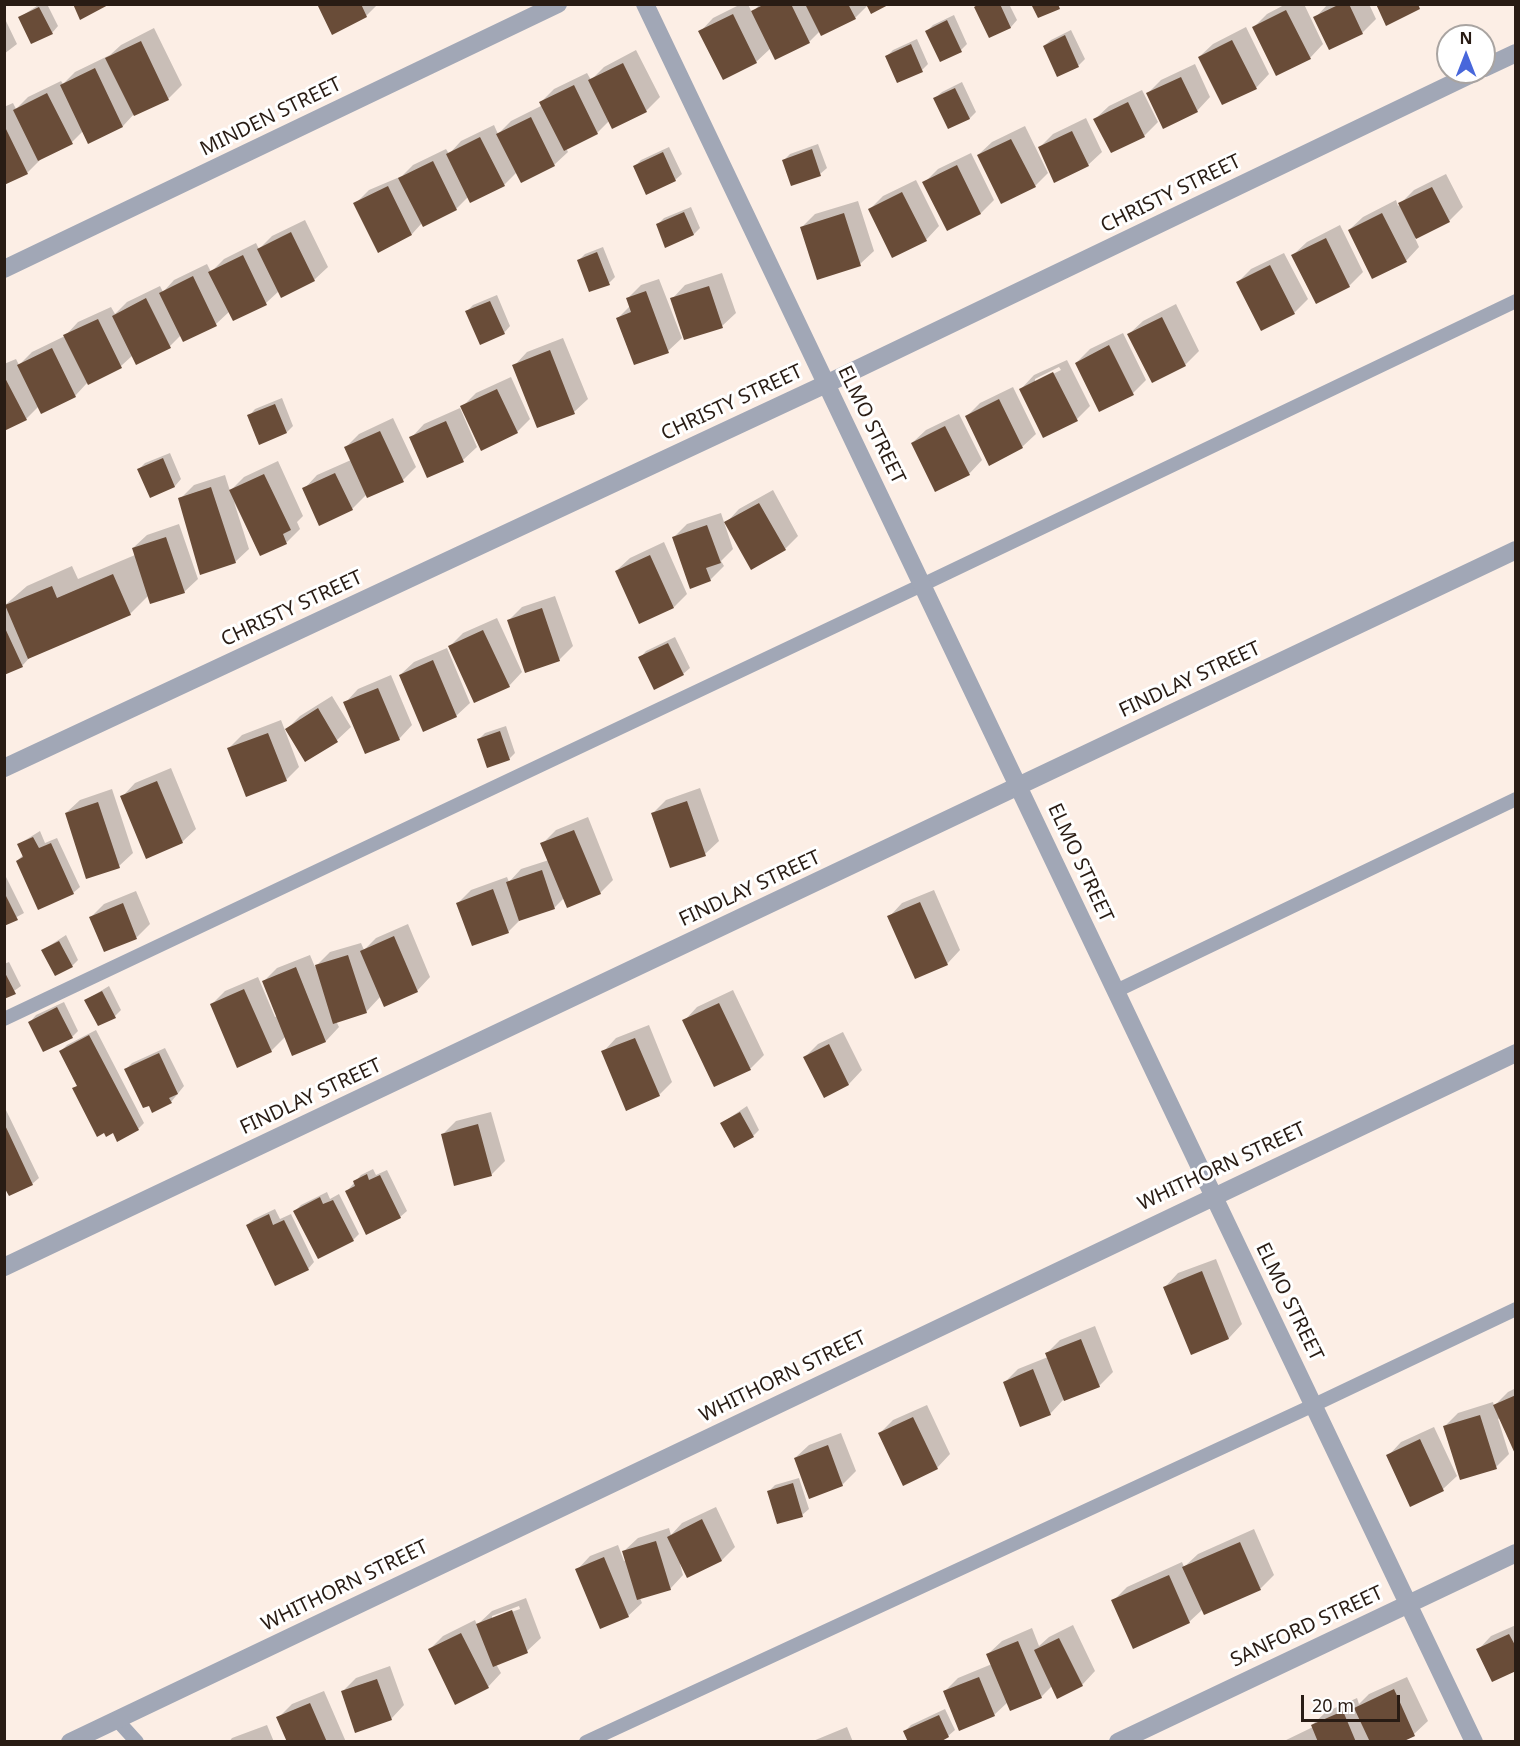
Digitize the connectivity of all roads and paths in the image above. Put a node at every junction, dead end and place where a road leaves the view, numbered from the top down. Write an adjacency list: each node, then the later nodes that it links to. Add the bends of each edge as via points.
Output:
1 (558, 4): 6 (street, MINDEN STREET)
2 (645, 4): 8 (street, ELMO STREET)
3 (1515, 53): 4 (street)
4 (1496, 62)
5 (1451, 84): 8 (street, CHRISTY STREET)
6 (4, 269)
7 (1515, 301): 10 (lane)
8 (826, 384): 10 (street, ELMO STREET); 11 (street, CHRISTY STREET)
9 (1515, 550): 12 (street, FINDLAY STREET)
10 (922, 585): 12 (street, ELMO STREET); 15 (lane)
11 (4, 768)
12 (1018, 786): 14 (street, ELMO STREET); 18 (street, FINDLAY STREET)
13 (1515, 799): 14 (lane)
14 (1116, 990): 17 (street, ELMO STREET)
15 (4, 1018)
16 (1515, 1053): 17 (street, WHITHORN STREET)
17 (1214, 1196): 20 (street, ELMO STREET); 23 (street, WHITHORN STREET)
18 (4, 1267)
19 (1515, 1309): 20 (lane)
20 (1314, 1406): 22 (street, ELMO STREET); 26 (lane)
21 (1515, 1553): 22 (street, SANFORD STREET)
22 (1408, 1604): 27 (street, SANFORD STREET); 28 (street, ELMO STREET)
23 (117, 1720): 24 (street, WHITHORN STREET); 25 (lane)
24 (70, 1742)
25 (137, 1742)
26 (586, 1742)
27 (1118, 1742)
28 (1474, 1742)

